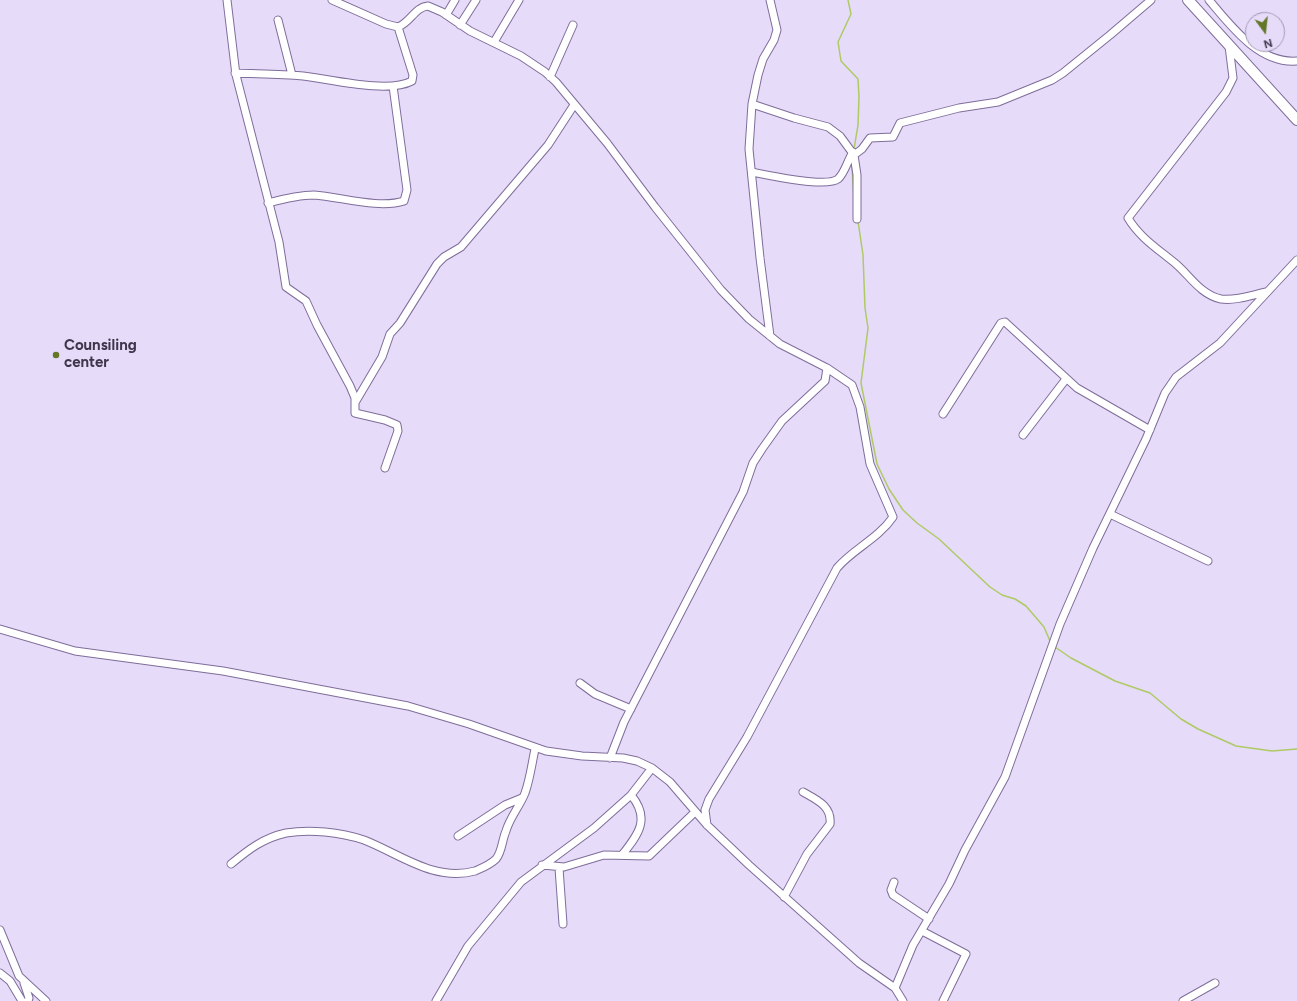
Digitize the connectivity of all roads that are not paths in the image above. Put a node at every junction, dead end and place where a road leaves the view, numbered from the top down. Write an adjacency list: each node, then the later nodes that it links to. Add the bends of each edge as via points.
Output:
1 (227, 0): 18 (street)
2 (332, 0): 14 (street)
3 (455, 0): 10 (street)
4 (476, 0): 12 (street)
5 (519, 0): 15 (street)
6 (770, 0): 23 (street, via 777,30 763,59)
7 (1151, 0): 25 (street, via 1058,77 998,102 959,108 900,123 893,138 870,138 862,149)
8 (1188, 0): 16 (highway)
9 (1209, 0): 17 (street, via 1251,44 1271,57)
10 (446, 15): 12 (street); 14 (street, via 426,6)
11 (278, 20): 19 (street)
12 (460, 25): 15 (street)
13 (573, 25): 20 (street)
14 (398, 27): 21 (street, via 413,79 408,84)
15 (494, 42): 20 (street, via 536,65)
16 (1229, 46): 24 (highway); 30 (street, via 1232,81 1128,218 1153,248 1208,294 1234,298)
17 (1297, 61)
18 (235, 73): 19 (street); 27 (street)
19 (292, 75): 21 (street, via 356,84)
20 (550, 77): 22 (street)
21 (393, 86): 27 (street, via 407,190 404,201 392,204 356,202 307,195)
22 (574, 104): 31 (street, via 721,290); 34 (street, via 548,145 461,248 437,264 400,323 390,334 382,357)
23 (752, 104): 25 (street, via 831,128); 26 (street, via 749,149)
24 (1297, 120)
25 (854, 153): 26 (street, via 835,180 801,182); 28 (street)
26 (752, 172): 31 (street)
27 (268, 203): 34 (street, via 279,242 286,287 306,301)
28 (857, 219)
29 (1297, 260): 30 (street)
30 (1266, 292): 36 (street, via 1220,343 1176,377 1159,404)
31 (770, 336): 32 (street, via 794,352)
32 (827, 368): 43 (street, via 825,381 782,420 757,457 742,492); 51 (street, via 854,387 870,464 892,517 880,531 837,568 747,737 709,800 705,810)
33 (1066, 379): 35 (street, via 1009,324 1003,322); 36 (street); 37 (street)
34 (356, 401): 38 (street, via 357,414 397,424 398,431)
35 (943, 414)
36 (1150, 430): 39 (street)
37 (1023, 435)
38 (385, 468)
39 (1110, 514): 40 (street); 59 (street, via 1060,624 1005,777)
40 (1208, 561)
41 (0, 630): 44 (street, via 74,651 223,672 408,706 469,724)
42 (580, 683): 43 (street, via 605,699)
43 (631, 709): 45 (street)
44 (535, 749): 45 (street); 49 (street)
45 (610, 758): 46 (street, via 636,761)
46 (652, 768): 48 (street); 50 (street, via 670,782)
47 (803, 792): 58 (street, via 828,808 830,824 807,854)
48 (631, 795): 53 (street, via 639,809 642,824); 55 (street, via 594,828)
49 (522, 798): 52 (street, via 500,808); 54 (street, via 506,830 499,855 490,864 467,873 436,871 363,840 321,832 295,832 275,836 254,845)
50 (696, 812): 51 (street); 53 (street, via 649,856)
51 (707, 824): 58 (street)
52 (458, 836)
53 (622, 855): 56 (street, via 597,856)
54 (231, 864)
55 (542, 865): 56 (street); 70 (street, via 521,882 481,929 460,958)
56 (559, 868): 60 (street)
57 (894, 882): 59 (street, via 891,890 893,895)
58 (784, 897): 66 (street, via 859,963)
59 (929, 919): 62 (street)
60 (563, 924)
61 (0, 930): 64 (street, via 15,970)
62 (922, 931): 66 (street); 72 (street, via 966,954)
63 (0, 973): 68 (street, via 10,981)
64 (23, 981): 67 (street); 69 (street)
65 (1215, 983): 73 (street)
66 (895, 988): 71 (street)
67 (46, 1000)
68 (22, 1001)
69 (28, 1001)
70 (436, 1001)
71 (903, 1001)
72 (943, 1001)
73 (1183, 1001)

